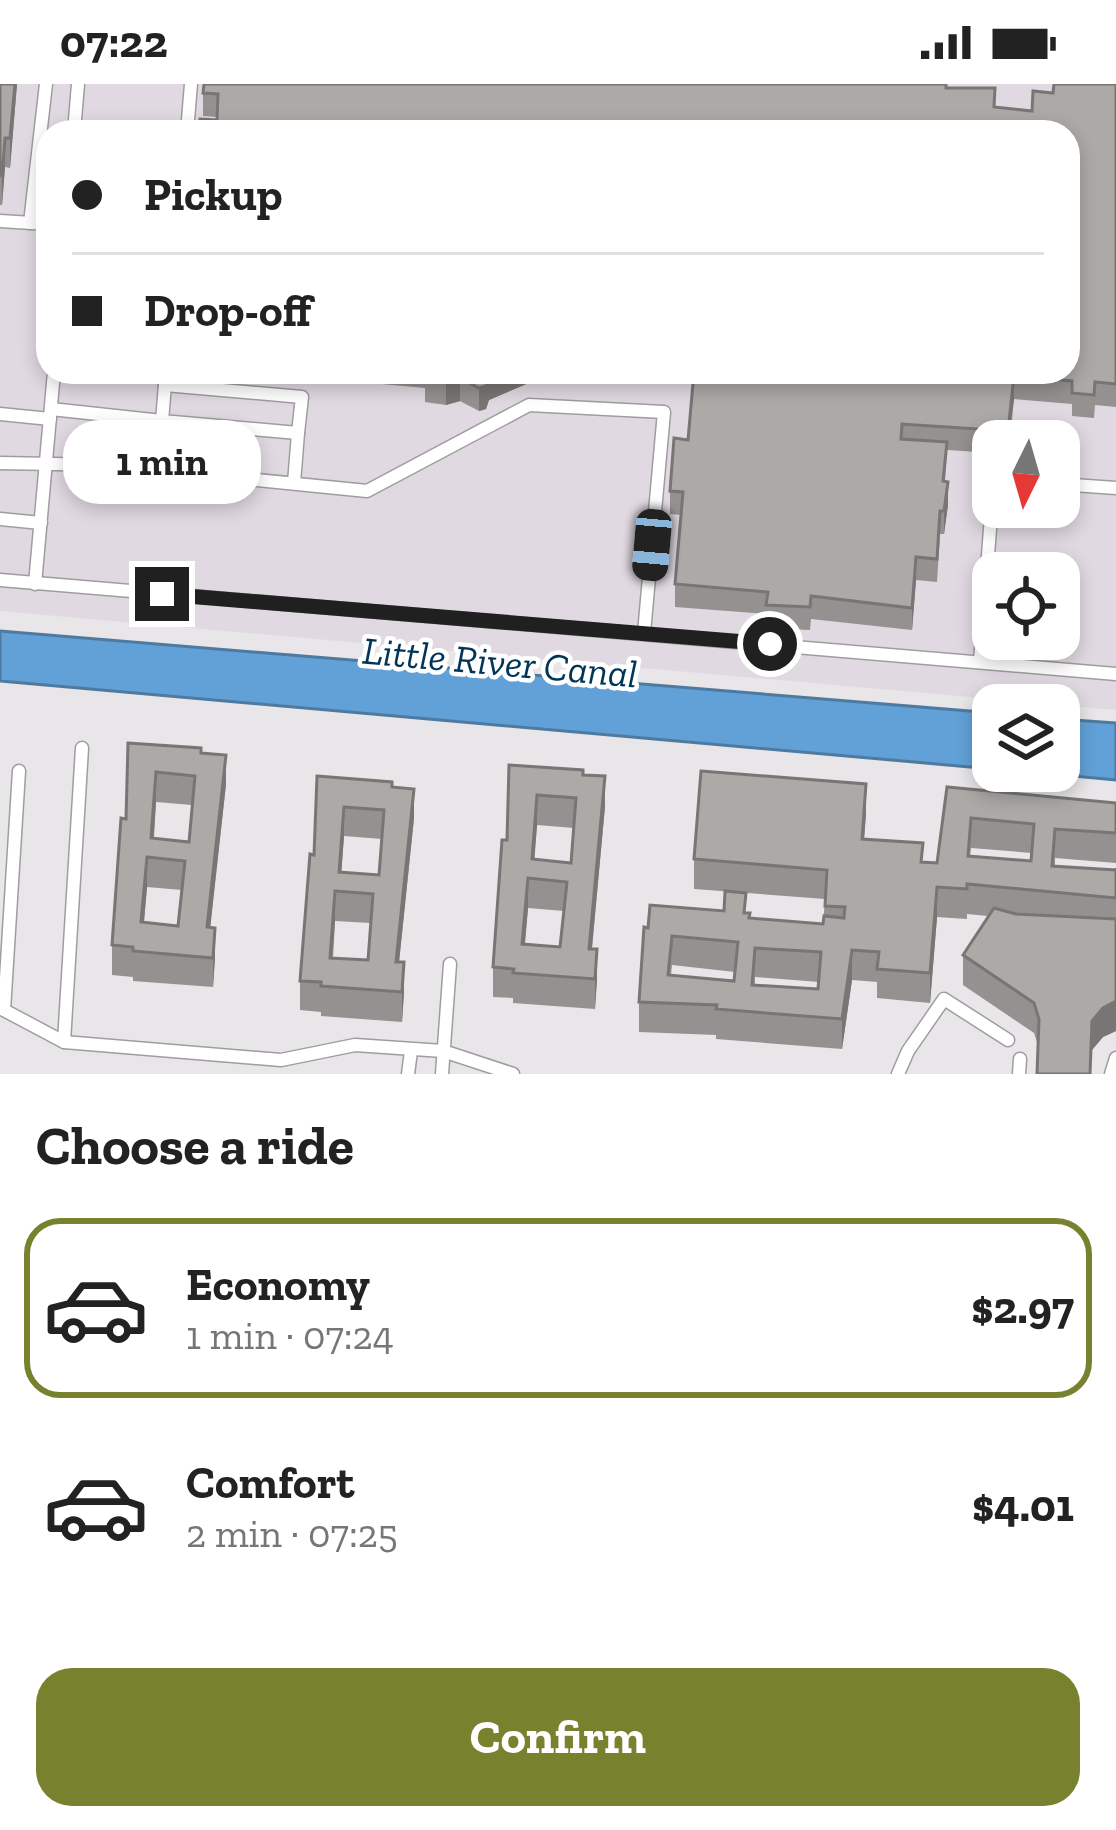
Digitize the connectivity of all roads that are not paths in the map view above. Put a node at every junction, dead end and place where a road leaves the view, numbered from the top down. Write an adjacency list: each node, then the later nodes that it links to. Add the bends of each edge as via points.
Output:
1 (46, 84): 4 (lane)
2 (78, 84): 5 (lane)
3 (191, 84): 6 (lane)
4 (42, 120)
5 (75, 120)
6 (188, 120)
7 (36, 177): 9 (lane)
8 (0, 221): 9 (lane)
9 (31, 223): 10 (lane)
10 (36, 223)
11 (53, 384): 15 (lane)
12 (165, 384): 16 (lane)
13 (208, 384): 17 (lane, via 302,397)
14 (0, 414): 15 (lane)
15 (51, 414): 16 (lane); 19 (lane)
16 (162, 421): 17 (lane); 20 (lane)
17 (298, 433): 21 (lane)
18 (0, 463): 19 (lane)
19 (46, 463): 20 (lane); 25 (lane)
20 (157, 470): 21 (lane)
21 (294, 483): 29 (lane, via 367,491 529,405 664,412)
22 (1080, 485): 23 (lane)
23 (1116, 488)
24 (0, 520): 25 (lane)
25 (41, 523): 28 (lane)
26 (990, 528): 30 (lane)
27 (0, 580): 28 (lane)
28 (35, 584): 29 (lane)
29 (644, 633): 30 (lane)
30 (980, 662): 31 (lane)
31 (1116, 674)
32 (82, 748): 37 (lane)
33 (19, 771): 35 (lane)
34 (450, 964): 39 (lane)
35 (2, 1009): 37 (lane)
36 (1008, 1040): 44 (lane, via 944,999)
37 (64, 1042): 38 (lane, via 281,1060 355,1045)
38 (411, 1052): 39 (lane); 41 (lane)
39 (443, 1052): 42 (lane); 43 (lane)
40 (1116, 1058): 45 (lane)
41 (408, 1074)
42 (442, 1074)
43 (513, 1074)
44 (898, 1074)
45 (1111, 1074)

